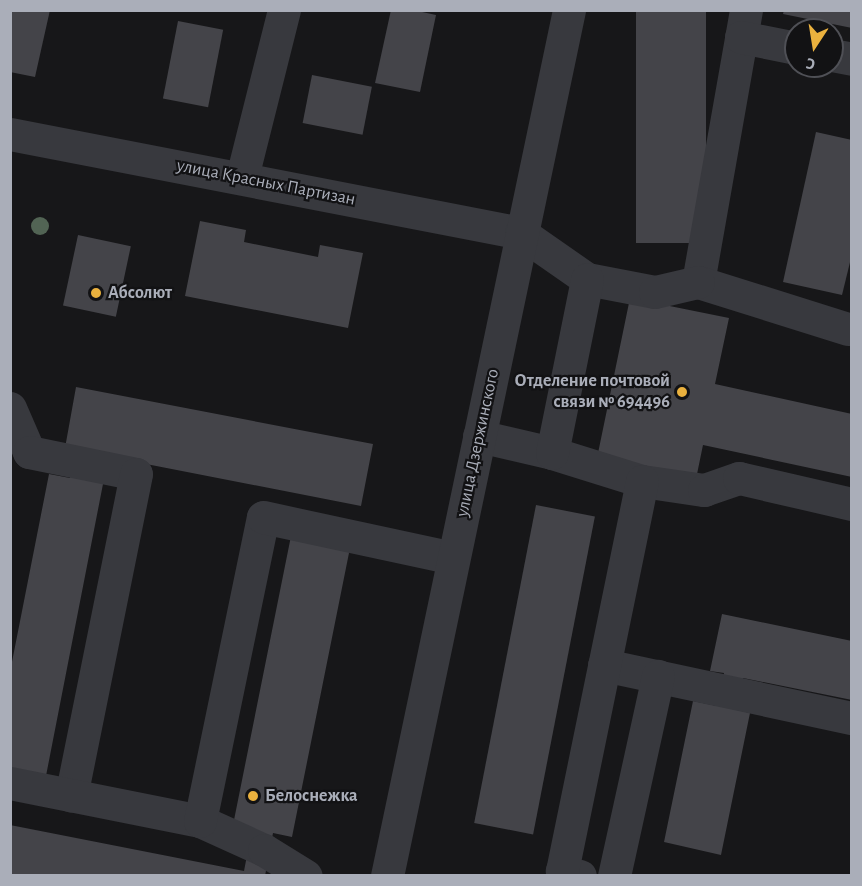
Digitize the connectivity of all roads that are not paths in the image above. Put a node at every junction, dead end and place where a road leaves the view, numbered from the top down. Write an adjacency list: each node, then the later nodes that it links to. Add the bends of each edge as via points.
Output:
1 (284, 10): 6 (street)
2 (569, 10): 7 (street, улица Дзержинского)
3 (743, 24): 4 (street); 9 (street)
4 (784, 43)
5 (10, 135): 6 (street, улица Красных Партизан)
6 (242, 177): 7 (street, улица Красных Партизан)
7 (521, 233): 8 (street); 12 (street, улица Дзержинского)
8 (587, 279): 9 (street, via 655,292); 13 (street)
9 (698, 282): 10 (street)
10 (848, 329)
11 (10, 408): 21 (street, via 29,452 136,474)
12 (479, 436): 13 (street); 16 (street, улица Дзержинского)
13 (552, 453): 14 (street)
14 (642, 481): 15 (street, via 704,490 739,478); 17 (street)
15 (852, 504)
16 (453, 558): 22 (street, via 264,517); 25 (street, улица Дзержинского)
17 (604, 665): 18 (street); 23 (street)
18 (658, 676): 19 (street); 26 (street)
19 (852, 718)
20 (10, 783): 21 (street)
21 (71, 796): 22 (street)
22 (200, 821): 24 (street, via 264,850)
23 (567, 874)
24 (306, 876)
25 (387, 876)
26 (614, 876)

